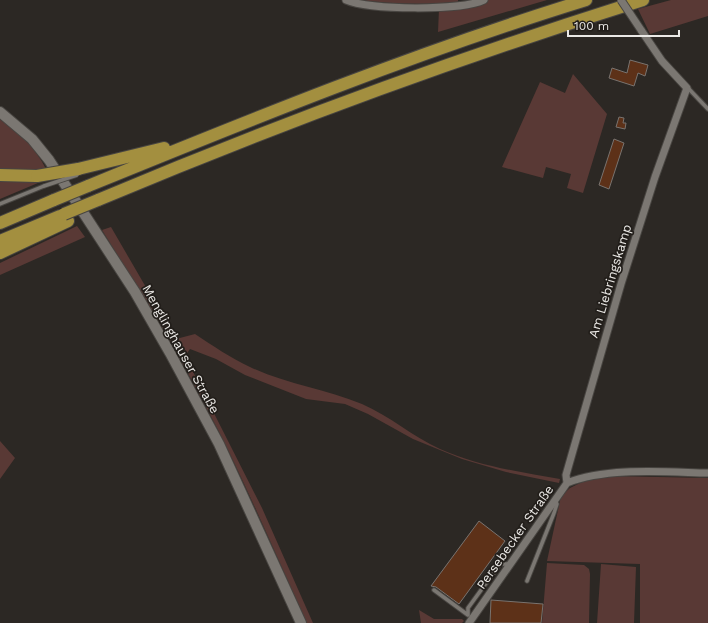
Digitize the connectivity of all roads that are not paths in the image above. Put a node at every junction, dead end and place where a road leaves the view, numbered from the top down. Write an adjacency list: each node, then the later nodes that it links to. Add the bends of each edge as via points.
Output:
1 (346, 0): 2 (street, via 364,5 407,7 461,6)
2 (484, 0)
3 (586, 0): 9 (highway, via 400,64)
4 (621, 0): 6 (street, bridge, via 662,60)
5 (643, 0): 13 (highway, bridge, via 395,83 247,139 101,199)
6 (687, 88): 7 (lane); 18 (street, Am Liebringskamp, via 665,145 621,284 566,475)
7 (708, 109)
8 (0, 112): 25 (street, Menglinghauser Straße, via 32,139 49,160 135,292 218,444)
9 (225, 130): 11 (highway, bridge); 14 (highway, bridge)
10 (0, 175): 11 (highway)
11 (40, 181): 12 (lane)
12 (0, 204)
13 (66, 218): 15 (highway); 16 (highway)
14 (0, 223)
15 (0, 241)
16 (0, 253)
17 (708, 473): 18 (street, Persebecker Straße, via 614,473 590,476)
18 (567, 483): 19 (street, Persebecker Straße)
19 (555, 499): 20 (street, Persebecker Straße); 21 (lane, via 556,504)
20 (540, 524): 21 (lane); 24 (street, Persebecker Straße)
21 (548, 529): 22 (lane)
22 (527, 581)
23 (434, 590): 24 (lane)
24 (470, 619)
25 (301, 623)

